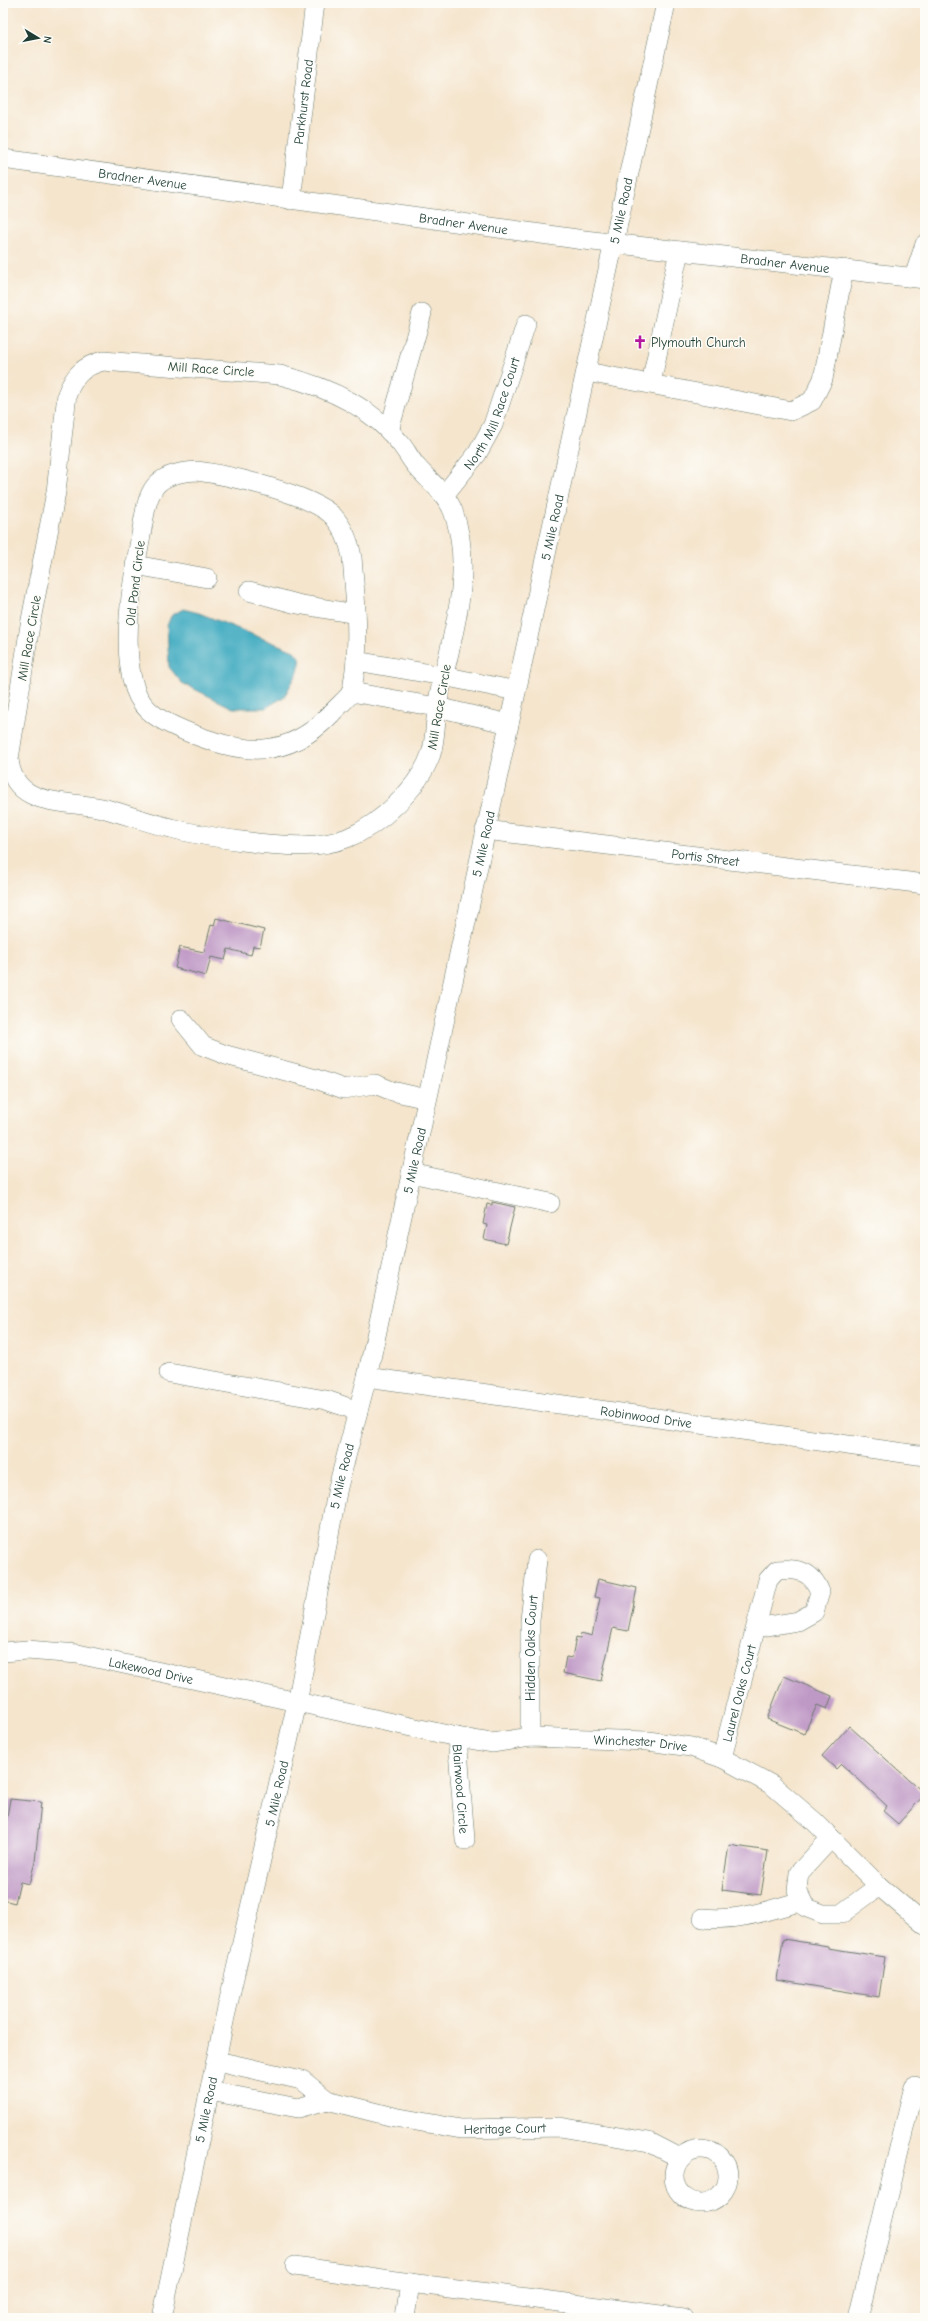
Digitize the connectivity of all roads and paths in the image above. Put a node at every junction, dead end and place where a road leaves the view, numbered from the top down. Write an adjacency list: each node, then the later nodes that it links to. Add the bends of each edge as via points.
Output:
1 (315, 3): 4 (street, Parkhurst Road)
2 (666, 3): 5 (street, 5 Mile Road)
3 (3, 159): 4 (street, Bradner Avenue)
4 (291, 200): 5 (street, Bradner Avenue)
5 (615, 243): 7 (street, Bradner Avenue); 12 (street, 5 Mile Road)
6 (925, 244): 9 (street)
7 (679, 250): 8 (street, Bradner Avenue); 13 (street)
8 (844, 269): 9 (street, Bradner Avenue); 13 (street, via 823,379 812,401 791,411)
9 (920, 278)
10 (422, 313): 14 (street)
11 (526, 324): 15 (street, North Mill Race Court, via 493,425 477,454)
12 (587, 372): 13 (street); 23 (street, 5 Mile Road)
13 (651, 382)
14 (389, 431): 15 (street, Mill Race Circle, via 415,465); 24 (street, Mill Race Circle, via 364,410 340,396 307,382 280,375 103,361 81,370 72,381 67,394 56,492 30,625 9,759 10,767 20,788 38,798 103,808 172,829 212,837 289,846 321,845 347,838 367,828 403,797 431,754)
15 (444, 495): 21 (street, Mill Race Circle, via 453,510 458,531 462,577 460,603)
16 (135, 565): 17 (street); 19 (street, Old Pond Circle, via 146,504 151,491 158,483 168,475 178,472 197,471 230,477 307,500 332,515 349,543); 22 (street, Old Pond Circle, via 128,622 130,665 134,689 141,702 158,719 220,745 259,750 283,746 301,738 325,720)
17 (207, 578)
18 (249, 591): 19 (street, via 297,604)
19 (356, 614): 20 (street, Old Pond Circle)
20 (356, 661): 21 (street); 22 (street, Old Pond Circle)
21 (443, 676): 23 (street); 24 (street, Mill Race Circle)
22 (351, 692): 24 (street)
23 (516, 692): 25 (street, 5 Mile Road)
24 (437, 708): 25 (street)
25 (509, 724): 26 (street, 5 Mile Road)
26 (485, 830): 27 (street, Portis Street); 29 (street, 5 Mile Road)
27 (925, 884)
28 (181, 1019): 29 (street, via 203,1046 226,1055 344,1089 375,1084 392,1091)
29 (427, 1099): 30 (street, 5 Mile Road)
30 (411, 1173): 31 (street); 33 (street, 5 Mile Road)
31 (550, 1203)
32 (168, 1373): 34 (street, via 326,1400)
33 (367, 1377): 34 (street, 5 Mile Road); 35 (street, Robinwood Drive)
34 (358, 1410): 39 (street, 5 Mile Road, via 338,1487)
35 (925, 1456)
36 (537, 1560): 41 (street, Hidden Oaks Court, via 530,1620)
37 (756, 1628): 42 (street, Laurel Oaks Court)
38 (3, 1652): 39 (street, Lakewood Drive, via 34,1650 78,1654)
39 (297, 1702): 40 (street, Winchester Drive); 49 (street, 5 Mile Road)
40 (457, 1737): 41 (street, Winchester Drive, via 492,1743); 44 (street, Blairwood Circle)
41 (530, 1737): 42 (street, Winchester Drive, via 656,1742 691,1747)
42 (722, 1758): 43 (street, Winchester Drive, via 772,1785)
43 (831, 1838): 45 (street, Winchester Drive); 46 (street, via 799,1873 797,1890)
44 (465, 1840)
45 (879, 1886): 46 (street, via 841,1914 823,1914 805,1907); 48 (street, Winchester Drive)
46 (802, 1901): 47 (street, via 742,1917 722,1920)
47 (703, 1918)
48 (925, 1925)
49 (217, 2061): 51 (street, 5 Mile Road); 52 (street, Heritage Court, via 302,2080)
50 (925, 2089): 59 (street, via 914,2086)
51 (210, 2091): 52 (street, Heritage Court, via 298,2108); 56 (street, 5 Mile Road)
52 (326, 2100): 53 (street, Heritage Court, via 394,2117 461,2129 560,2127 649,2142)
53 (680, 2158)
54 (294, 2266): 55 (street)
55 (410, 2283): 57 (street); 58 (street)
56 (162, 2318)
57 (405, 2318)
58 (684, 2318)
59 (858, 2318)

